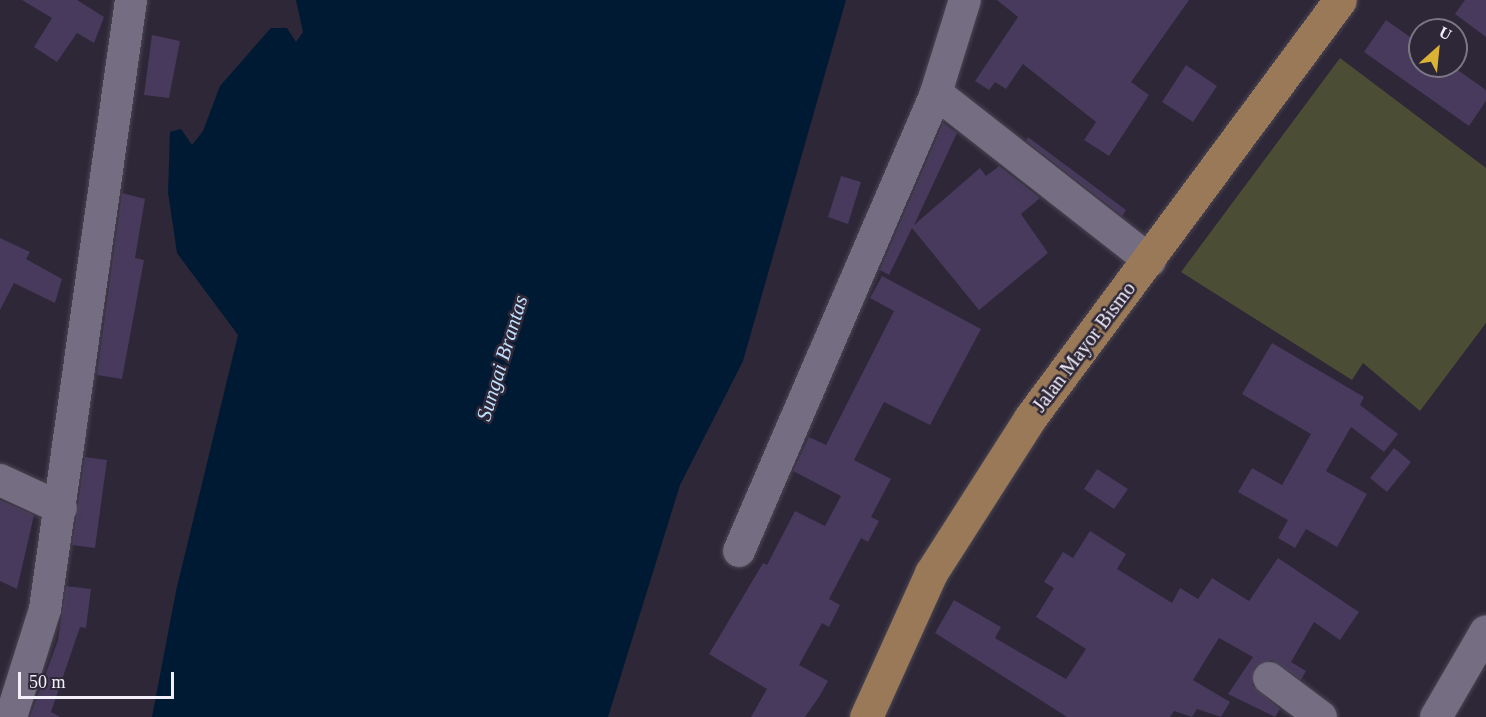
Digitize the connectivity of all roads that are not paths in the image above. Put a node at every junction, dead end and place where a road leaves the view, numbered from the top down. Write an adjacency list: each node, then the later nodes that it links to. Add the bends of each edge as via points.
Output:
1 (131, 0): 7 (street)
2 (964, 0): 4 (street)
3 (1340, 0): 5 (main road, Jalan Mayor Bismo)
4 (936, 93): 5 (street); 8 (street)
5 (1150, 261): 12 (main road, Jalan Mayor Bismo, via 1030,418 937,564)
6 (0, 480): 7 (street)
7 (61, 508): 11 (street, via 45,609)
8 (739, 551)
9 (1486, 631): 14 (street)
10 (1269, 678): 13 (street)
11 (11, 717)
12 (866, 717)
13 (1321, 717)
14 (1436, 717)

